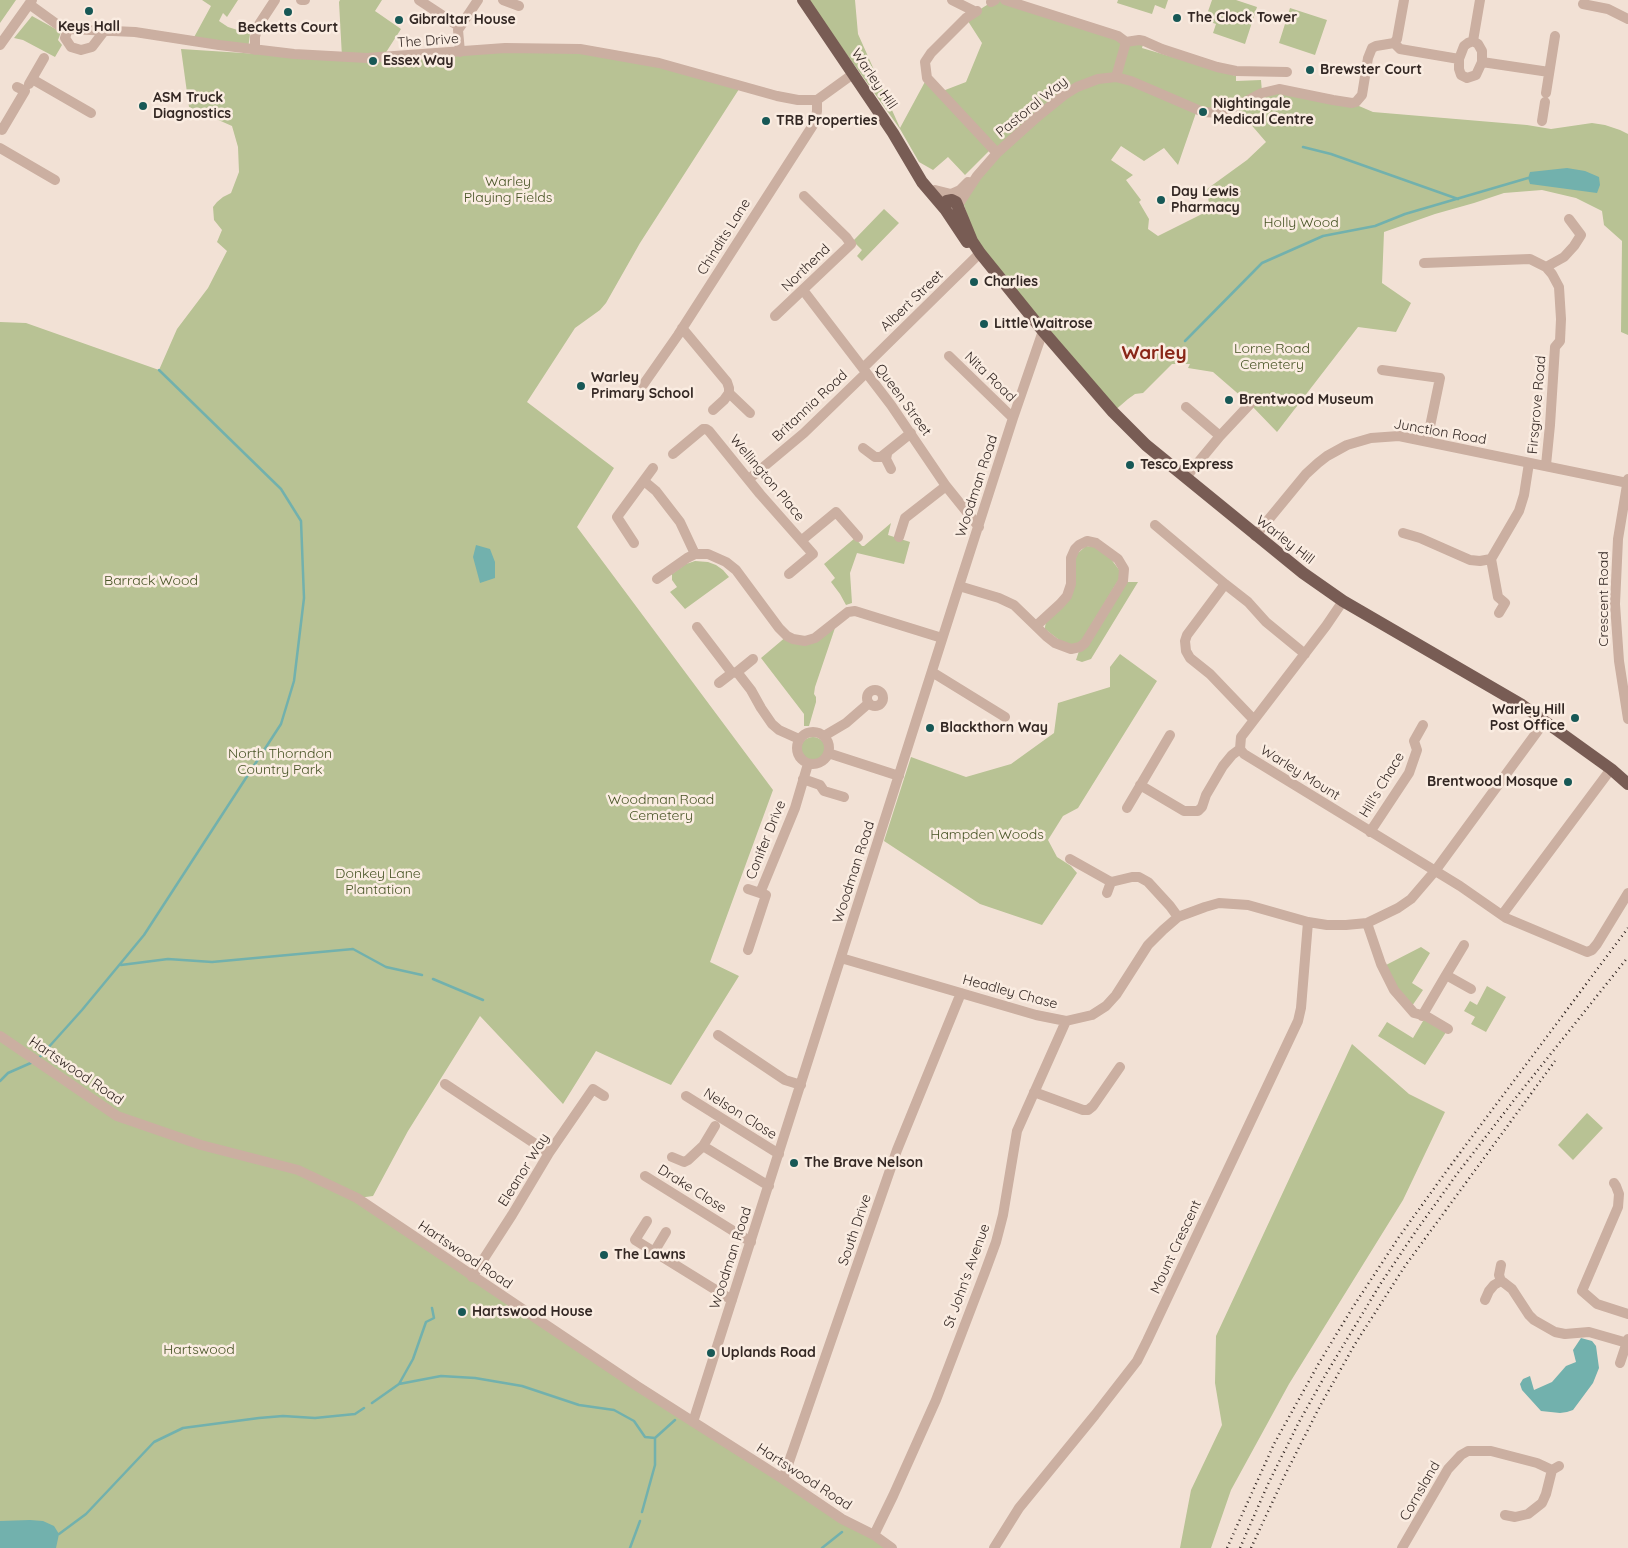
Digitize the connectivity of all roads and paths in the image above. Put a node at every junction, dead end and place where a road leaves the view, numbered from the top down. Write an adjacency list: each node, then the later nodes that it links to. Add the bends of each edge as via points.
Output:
1 (275, 0): 24 (street, via 258,26)
2 (301, 0): 3 (street)
3 (305, 0)
4 (419, 0): 16 (street)
5 (478, 0): 16 (street)
6 (503, 0): 14 (street)
7 (803, 0): 31 (main road, Warley Hill)
8 (952, 0): 39 (street, via 976,11 931,53 925,62 926,78)
9 (1005, 0): 21 (street, via 1118,36)
10 (1404, 0): 22 (street)
11 (1480, 0): 20 (street)
12 (31, 2): 17 (street, The Drive, via 58,25); 23 (street)
13 (1583, 4): 15 (street, via 1608,9)
14 (519, 6)
15 (1628, 18)
16 (460, 27): 25 (street)
17 (68, 29): 18 (street, The Drive); 18 (street, via 65,38 71,47 81,50 92,47)
18 (105, 30): 24 (street, The Drive)
19 (1555, 36): 30 (street)
20 (1473, 41): 27 (street, via 1464,46); 28 (street, via 1482,50)
21 (1126, 42): 29 (street, via 1144,41 1236,71); 32 (street)
22 (1394, 43): 27 (street, via 1400,50); 32 (street, Pastoral Way, via 1372,48 1362,95 1352,103 1279,89 1262,92 1220,112 1203,112)
23 (0, 44)
24 (255, 50): 25 (street, The Drive, via 368,58)
25 (460, 52): 34 (street, The Drive, via 505,48 580,49 659,63 777,96)
26 (44, 58): 33 (street)
27 (1459, 59): 28 (street, via 1461,75 1467,78 1476,75)
28 (1482, 62): 30 (street)
29 (1287, 72)
30 (1549, 72): 36 (street)
31 (853, 74): 34 (street); 40 (main road, Warley Hill)
32 (1116, 77): 39 (street, Pastoral Way, via 1098,79 1064,95)
33 (32, 79): 35 (street); 37 (street, via 21,89)
34 (817, 100): 53 (street, Chindits Lane, via 815,122)
35 (91, 113)
36 (1542, 121)
37 (1, 130)
38 (0, 148): 42 (street)
39 (997, 153): 41 (street, Pastoral Way)
40 (919, 176): 44 (main road, Warley Hill); 46 (main road, Warley Hill, via 922,182)
41 (977, 176): 43 (street); 46 (street)
42 (56, 180)
43 (961, 189): 44 (street, via 951,194); 46 (street)
44 (935, 190): 46 (main road, Warley Hill)
45 (804, 196): 51 (street, Northend, via 851,244)
46 (952, 205): 48 (main road, Warley Hill, via 970,246)
47 (1569, 219): 50 (street, via 1580,234 1564,257)
48 (980, 253): 54 (main road, Warley Hill); 56 (street, Albert Street)
49 (1424, 263): 50 (street, via 1530,259)
50 (1546, 267): 72 (street, Firsgrove Road, via 1560,287 1561,319)
51 (803, 290): 52 (street, Northend); 56 (street, Queen Street)
52 (775, 316)
53 (682, 328): 58 (street, Chindits Lane); 59 (street, via 727,382)
54 (1043, 331): 64 (street, Woodman Road); 75 (main road, Warley Hill, via 1140,440)
55 (949, 356): 64 (street, Nita Road)
56 (864, 370): 65 (street, Queen Street); 76 (street, Britannia Road, via 804,433)
57 (1382, 370): 67 (street, via 1440,378)
58 (643, 385)
59 (729, 393): 62 (street); 63 (street)
60 (1250, 404): 66 (street)
61 (1186, 407): 66 (street)
62 (713, 410)
63 (750, 413)
64 (1013, 418): 81 (street, Woodman Road)
65 (911, 433): 70 (street); 79 (street, Queen Street)
66 (1220, 436): 75 (street)
67 (1427, 441): 71 (street, Junction Road); 83 (street, Junction Road, via 1399,436 1371,438 1347,445 1327,456 1306,474)
68 (863, 448): 70 (street, via 875,458)
69 (673, 454): 76 (street, Wellington Place, via 706,429)
70 (887, 454): 74 (street)
71 (1529, 464): 72 (street, Junction Road); 89 (street, via 1519,512)
72 (1546, 465): 78 (street, Junction Road)
73 (653, 468): 77 (street)
74 (891, 468)
75 (1186, 477): 83 (main road, Warley Hill)
76 (749, 479): 86 (street, Wellington Place)
77 (644, 481): 87 (street, via 617,517); 88 (street, via 680,522)
78 (1628, 481): 106 (street, Crescent Road, via 1618,538 1615,604)
79 (946, 486): 81 (street, Queen Street); 85 (street, via 905,518)
80 (1154, 524): 92 (street)
81 (979, 527): 93 (street, Woodman Road)
82 (1403, 533): 89 (street, via 1470,560)
83 (1255, 536): 94 (main road, Warley Hill)
84 (858, 537): 86 (street, via 836,512)
85 (899, 537)
86 (802, 540): 90 (street, Wellington Place, via 813,554)
87 (634, 543)
88 (695, 554): 91 (street); 98 (street, via 708,554 736,570 779,628 793,639 805,641 815,638 848,612 855,611)
89 (1491, 559): 95 (street, via 1498,597 1505,603)
90 (789, 574)
91 (657, 579)
92 (1224, 584): 99 (street); 107 (street, via 1190,629 1182,653 1210,674)
93 (959, 586): 96 (street, via 1014,605); 98 (street, Woodman Road)
94 (1343, 601): 99 (street, Warley Mount); 108 (main road, Warley Hill, via 1500,691)
95 (1499, 613)
96 (1036, 626): 96 (street, via 1060,646 1071,649 1085,643 1123,581 1124,569 1118,559 1096,543 1087,542 1075,549 1067,596)
97 (697, 627): 101 (street)
98 (942, 638): 102 (street, Woodman Road)
99 (1304, 654): 107 (street, Warley Mount)
100 (753, 659): 101 (street)
101 (735, 672): 103 (street); 112 (street, via 751,690 772,724)
102 (932, 672): 105 (street); 117 (street, Woodman Road)
103 (719, 683)
104 (869, 703): 111 (street, via 846,723)
105 (1005, 717)
106 (1628, 719)
107 (1254, 720): 113 (street, Warley Mount, via 1241,737)
108 (1545, 722): 116 (main road, Warley Hill); 125 (street, Headley Chase)
109 (1423, 725): 123 (street, Hill's Chace, via 1414,741 1417,750 1409,773)
110 (1170, 735): 120 (street)
111 (824, 736): 112 (street, via 809,732); 114 (street)
112 (799, 739): 115 (street, via 797,754)
113 (1240, 749): 120 (street, via 1222,766 1198,811 1184,811); 123 (street, Warley Mount)
114 (828, 753): 115 (street, via 823,761); 117 (street)
115 (808, 764): 118 (street, Conifer Drive)
116 (1611, 769): 119 (main road, Warley Hill); 131 (street)
117 (899, 776): 137 (street, Woodman Road)
118 (804, 779): 121 (street, via 820,785 824,791); 130 (street, Conifer Drive, via 775,852)
119 (1628, 784)
120 (1140, 785): 122 (street)
121 (844, 797)
122 (1126, 808)
123 (1370, 832): 125 (street, Warley Mount)
124 (1070, 859): 126 (street)
125 (1435, 871): 131 (street, Warley Mount); 134 (street, Headley Chase, via 1411,899)
126 (1111, 882): 128 (street); 132 (street, via 1139,877 1148,882)
127 (748, 889): 130 (street)
128 (1106, 893)
129 (1628, 893): 131 (street, Warley Mount, via 1597,944 1588,952)
130 (766, 895): 136 (street, Conifer Drive)
131 (1502, 915)
132 (1178, 917): 133 (street, Headley Chase, via 1219,903 1248,905); 142 (street, Headley Chase, via 1148,944 1106,1006 1092,1015)
133 (1308, 922): 134 (street, Headley Chase, via 1346,926); 177 (street, Mount Crescent, via 1298,1021 1137,1361 1019,1508)
134 (1367, 923): 141 (street, via 1394,990 1411,1011)
135 (1464, 945): 138 (street)
136 (748, 950)
137 (841, 958): 140 (street, Headley Chase); 148 (street, Woodman Road)
138 (1446, 975): 139 (street); 141 (street)
139 (1471, 989)
140 (961, 993): 142 (street, Headley Chase); 173 (street, South Drive, via 897,1150)
141 (1422, 1016): 143 (street)
142 (1066, 1021): 149 (street, St John's Avenue)
143 (1448, 1029)
144 (718, 1035): 148 (street, via 785,1080)
145 (0, 1036): 165 (street, Hartswood Road, via 117,1116 201,1145 298,1170 357,1198)
146 (1115, 1070): 149 (street, via 1088,1110)
147 (445, 1084): 154 (street)
148 (801, 1085): 155 (street, Woodman Road)
149 (1034, 1092): 175 (street, St John's Avenue, via 1017,1131 1003,1215 986,1272 925,1426)
150 (604, 1096): 154 (street, Eleanor Way, via 593,1089)
151 (686, 1096): 155 (street, Nelson Close)
152 (715, 1126): 153 (street)
153 (703, 1146): 156 (street, via 684,1162); 159 (street)
154 (549, 1153): 165 (street, Eleanor Way)
155 (779, 1154): 159 (street, Woodman Road)
156 (672, 1157)
157 (645, 1176): 162 (street, Drake Close)
158 (1614, 1184): 169 (street, via 1619,1194 1618,1206 1582,1291 1597,1304)
159 (769, 1186): 162 (street, Woodman Road)
160 (647, 1221): 163 (street, via 636,1240)
161 (666, 1232): 163 (street)
162 (750, 1242): 167 (street, Woodman Road)
163 (654, 1252): 167 (street)
164 (1501, 1264): 166 (street)
165 (472, 1277): 172 (street, Hartswood Road)
166 (1501, 1281): 168 (street, via 1489,1290); 170 (street, via 1512,1289 1534,1320 1555,1332 1589,1332)
167 (732, 1300): 172 (street, Woodman Road)
168 (1485, 1300)
169 (1628, 1314)
170 (1627, 1341): 171 (street)
171 (1620, 1363)
172 (693, 1422): 173 (street, Hartswood Road)
173 (783, 1479): 175 (street, Hartswood Road, via 842,1519)
174 (1505, 1515): 178 (street, Cornsland, via 1528,1514 1542,1503 1555,1468 1491,1450 1468,1451 1448,1469)
175 (874, 1535): 176 (street, Hartswood Road)
176 (892, 1548)
177 (994, 1548)
178 (1402, 1548)

